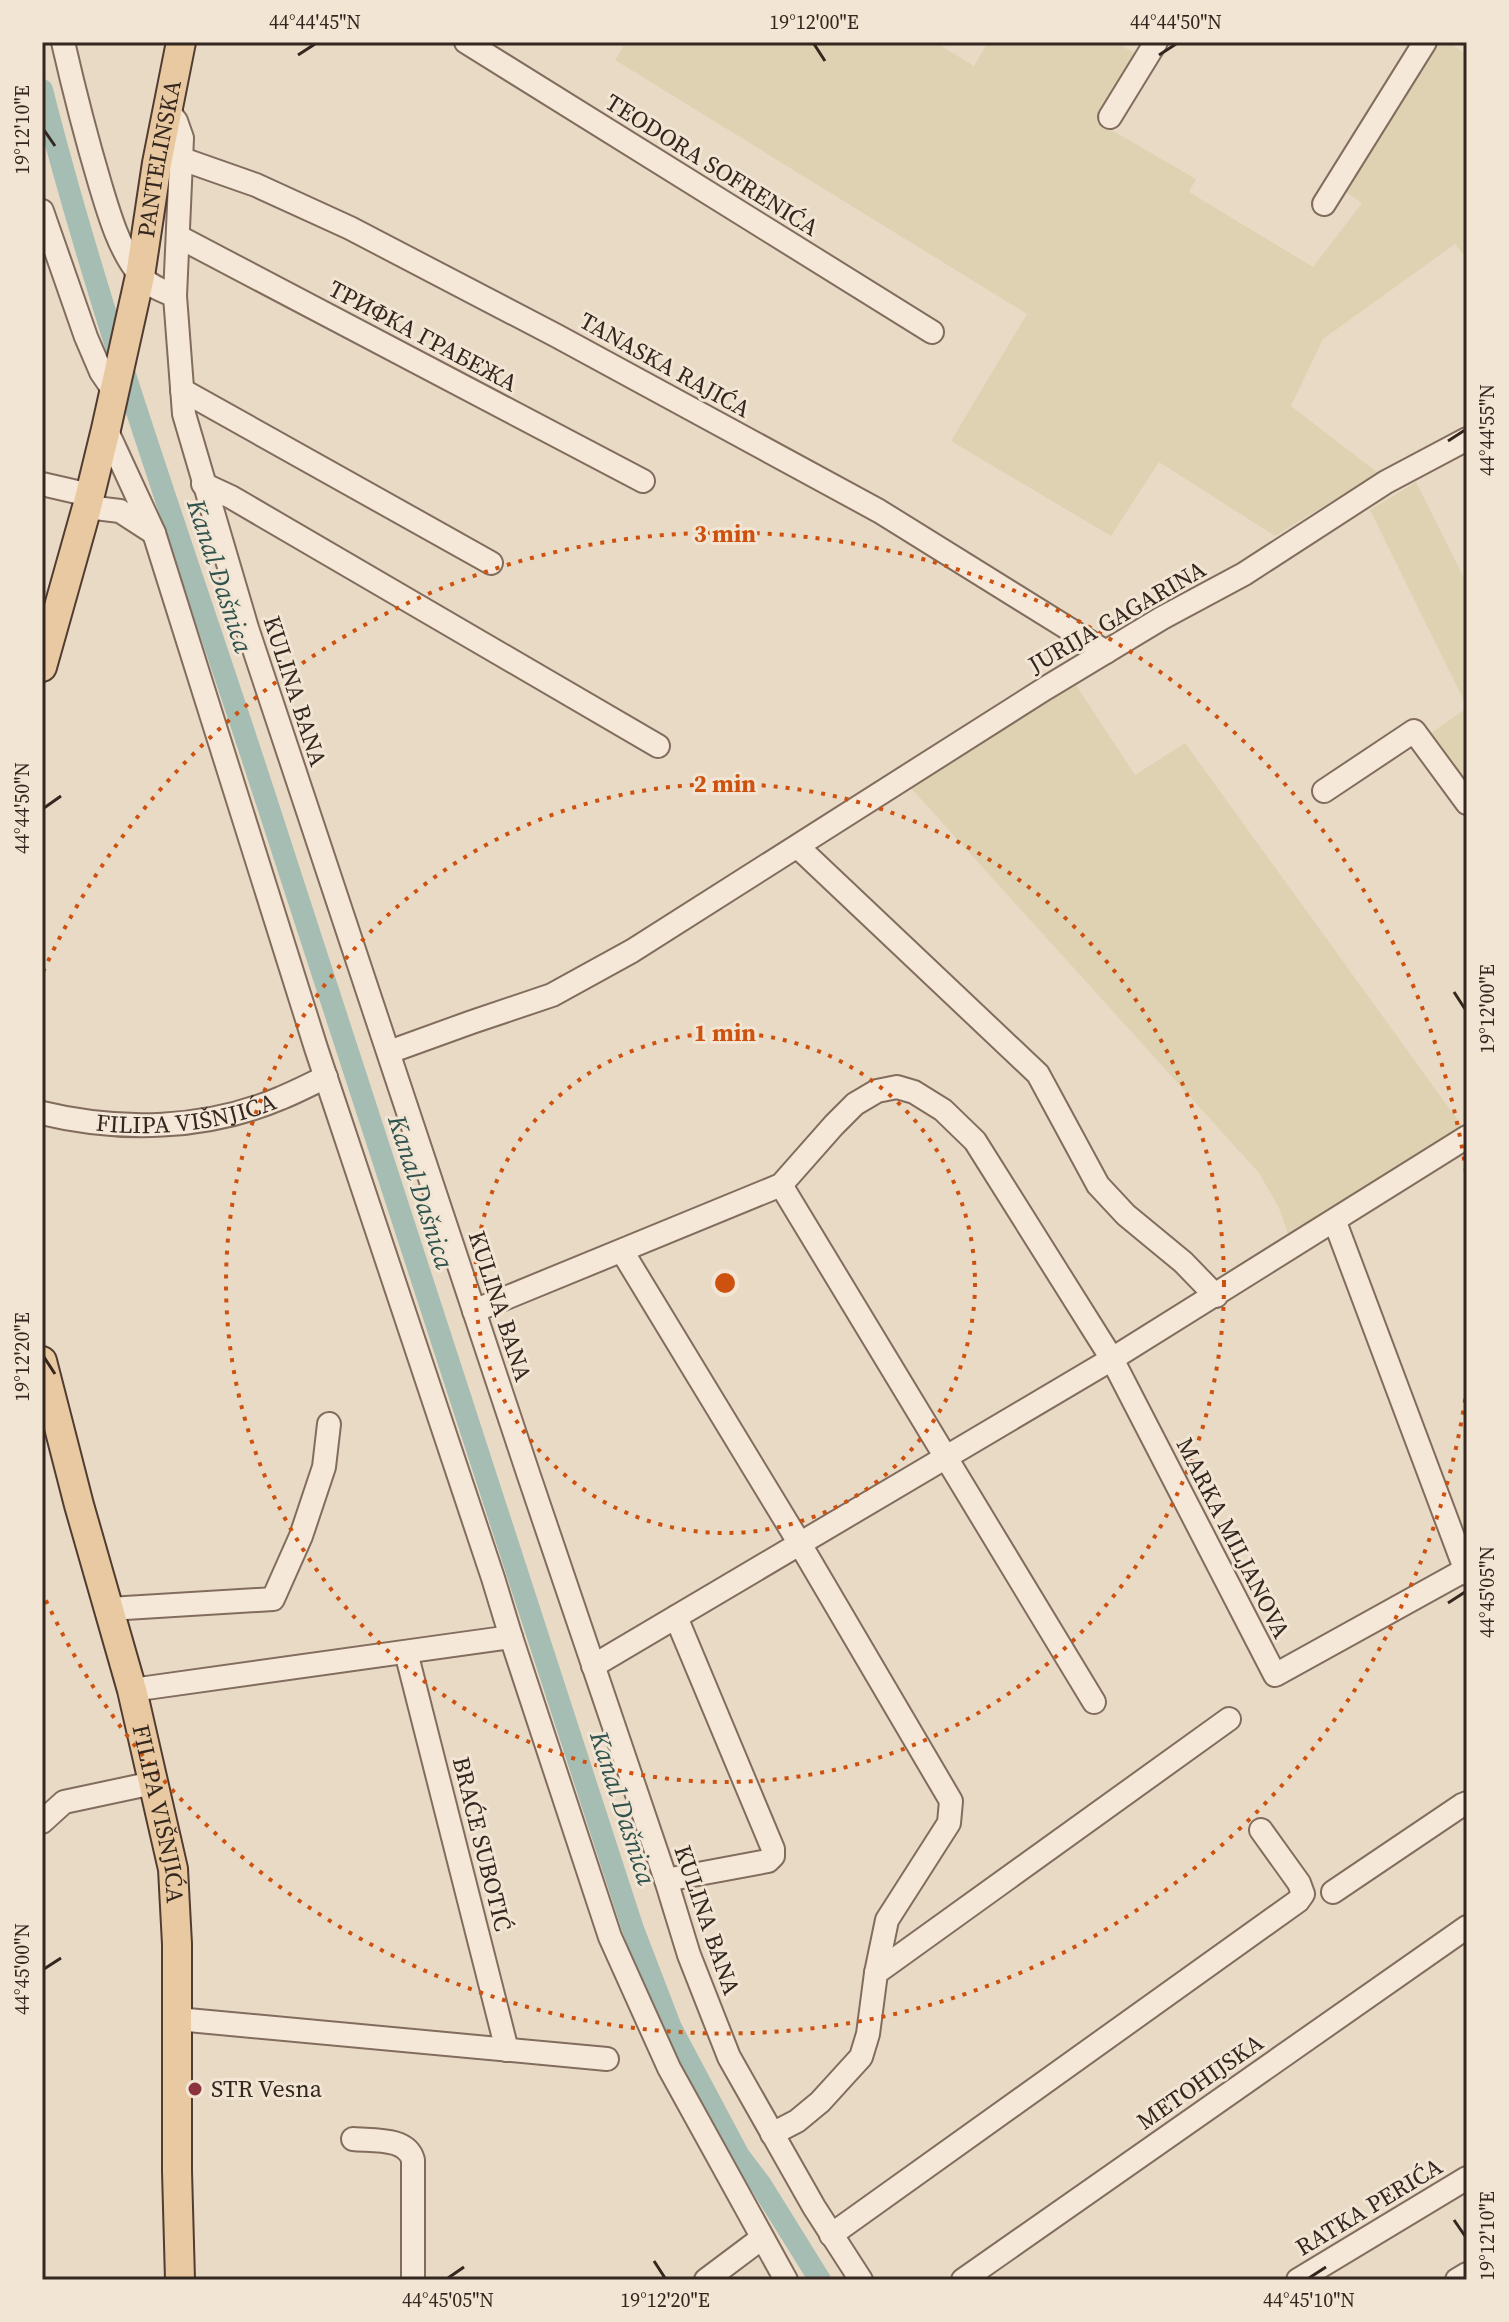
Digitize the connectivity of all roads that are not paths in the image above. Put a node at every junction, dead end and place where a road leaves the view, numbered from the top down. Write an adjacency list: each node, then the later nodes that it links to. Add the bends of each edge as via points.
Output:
1 (63, 42): 12 (street, via 108,212)
2 (181, 42): 6 (main road, PANTELINSKA)
3 (466, 42): 14 (street, TEODORA SOFRENIĆA)
4 (1156, 42): 7 (street)
5 (1425, 42): 9 (street)
6 (167, 109): 8 (street, KULINA BANA, via 182,138); 12 (main road, PANTELINSKA)
7 (1110, 117)
8 (182, 159): 11 (street, KULINA BANA); 25 (street, TANASKA RAJIĆA, via 256,185 350,228 557,336 879,511)
9 (1324, 204)
10 (42, 211): 16 (street, via 86,337)
11 (179, 237): 13 (street, KULINA BANA); 19 (street, ТРИФКА ГРАБЕЖА)
12 (140, 276): 13 (street); 16 (main road, PANTELINSKA)
13 (175, 296): 15 (street, KULINA BANA)
14 (932, 332)
15 (182, 390): 21 (street, KULINA BANA); 24 (street)
16 (114, 391): 17 (main road, PANTELINSKA)
17 (106, 429): 22 (main road); 23 (street)
18 (1467, 439): 25 (street, JURIJA GAGARINA, via 1386,482 1244,574)
19 (643, 481)
20 (42, 484): 22 (street)
21 (203, 484): 27 (street); 31 (street, KULINA BANA)
22 (88, 501): 23 (street, via 120,511); 26 (main road)
23 (154, 533): 32 (street)
24 (491, 563)
25 (1106, 652): 30 (street, JURIJA GAGARINA)
26 (42, 667)
27 (658, 746)
28 (1324, 791): 29 (street, via 1414,731)
29 (1467, 803)
30 (798, 847): 31 (street, JURIJA GAGARINA, via 552,995); 38 (street, via 1038,1074 1098,1185)
31 (389, 1052): 39 (street, KULINA BANA)
32 (326, 1077): 33 (street, FILIPA VIŠNJIĆA, via 229,1115 178,1124 126,1126); 48 (street)
33 (42, 1113)
34 (1467, 1137): 36 (street)
35 (781, 1185): 37 (street, MARKA MILJANOVA); 40 (street, MARKA MILJANOVA, via 855,1104 877,1091 897,1087 914,1092 943,1110 975,1141); 43 (street)
36 (1335, 1222): 38 (street); 45 (street, MARKA MILJANOVA)
37 (622, 1251): 39 (street, MARKA MILJANOVA); 44 (street)
38 (1216, 1296): 40 (street)
39 (474, 1311): 50 (street, KULINA BANA)
40 (1112, 1359): 43 (street); 45 (street, MARKA MILJANOVA, via 1275,1675)
41 (42, 1361): 46 (main road, FILIPA VIŠNJIĆA)
42 (329, 1424): 46 (street, via 324,1467 273,1599)
43 (947, 1457): 44 (street); 52 (street)
44 (800, 1544): 47 (street); 61 (street, via 951,1801 949,1823 887,1920)
45 (1466, 1572)
46 (109, 1609): 51 (main road, FILIPA VIŠNJIĆA)
47 (676, 1617): 50 (street); 58 (street, via 773,1856)
48 (511, 1637): 49 (street); 69 (street, via 610,1937 669,2068)
49 (406, 1652): 51 (street); 63 (street, BRAĆE SUBOTIĆ)
50 (593, 1666): 58 (street, KULINA BANA)
51 (132, 1690): 54 (main road, FILIPA VIŠNJIĆA)
52 (1094, 1702)
53 (1229, 1719): 61 (street)
54 (153, 1783): 56 (street, via 64,1802); 62 (main road, FILIPA VIŠNJIĆA, via 173,1869)
55 (1467, 1803): 59 (street)
56 (42, 1822)
57 (1261, 1830): 68 (street, via 1299,1883 1303,1894 1298,1901)
58 (666, 1880): 65 (street, KULINA BANA, via 729,2057)
59 (1333, 1892)
60 (1467, 1927): 76 (street, METOHIJSKA)
61 (876, 1973): 65 (street, via 861,2057 820,2102)
62 (177, 2019): 63 (street); 71 (main road, FILIPA VIŠNJIĆA)
63 (507, 2050): 64 (street)
64 (607, 2059)
65 (772, 2134): 68 (street, KULINA BANA)
66 (353, 2139): 72 (street, via 401,2144 411,2151)
67 (1467, 2178): 77 (street, RATKA PERIĆA)
68 (831, 2235): 75 (street, KULINA BANA)
69 (762, 2238): 73 (street); 74 (street)
70 (1467, 2274): 78 (street)
71 (180, 2280)
72 (413, 2280)
73 (706, 2280)
74 (786, 2280)
75 (861, 2280)
76 (963, 2280)
77 (1298, 2280)
78 (1457, 2280)

